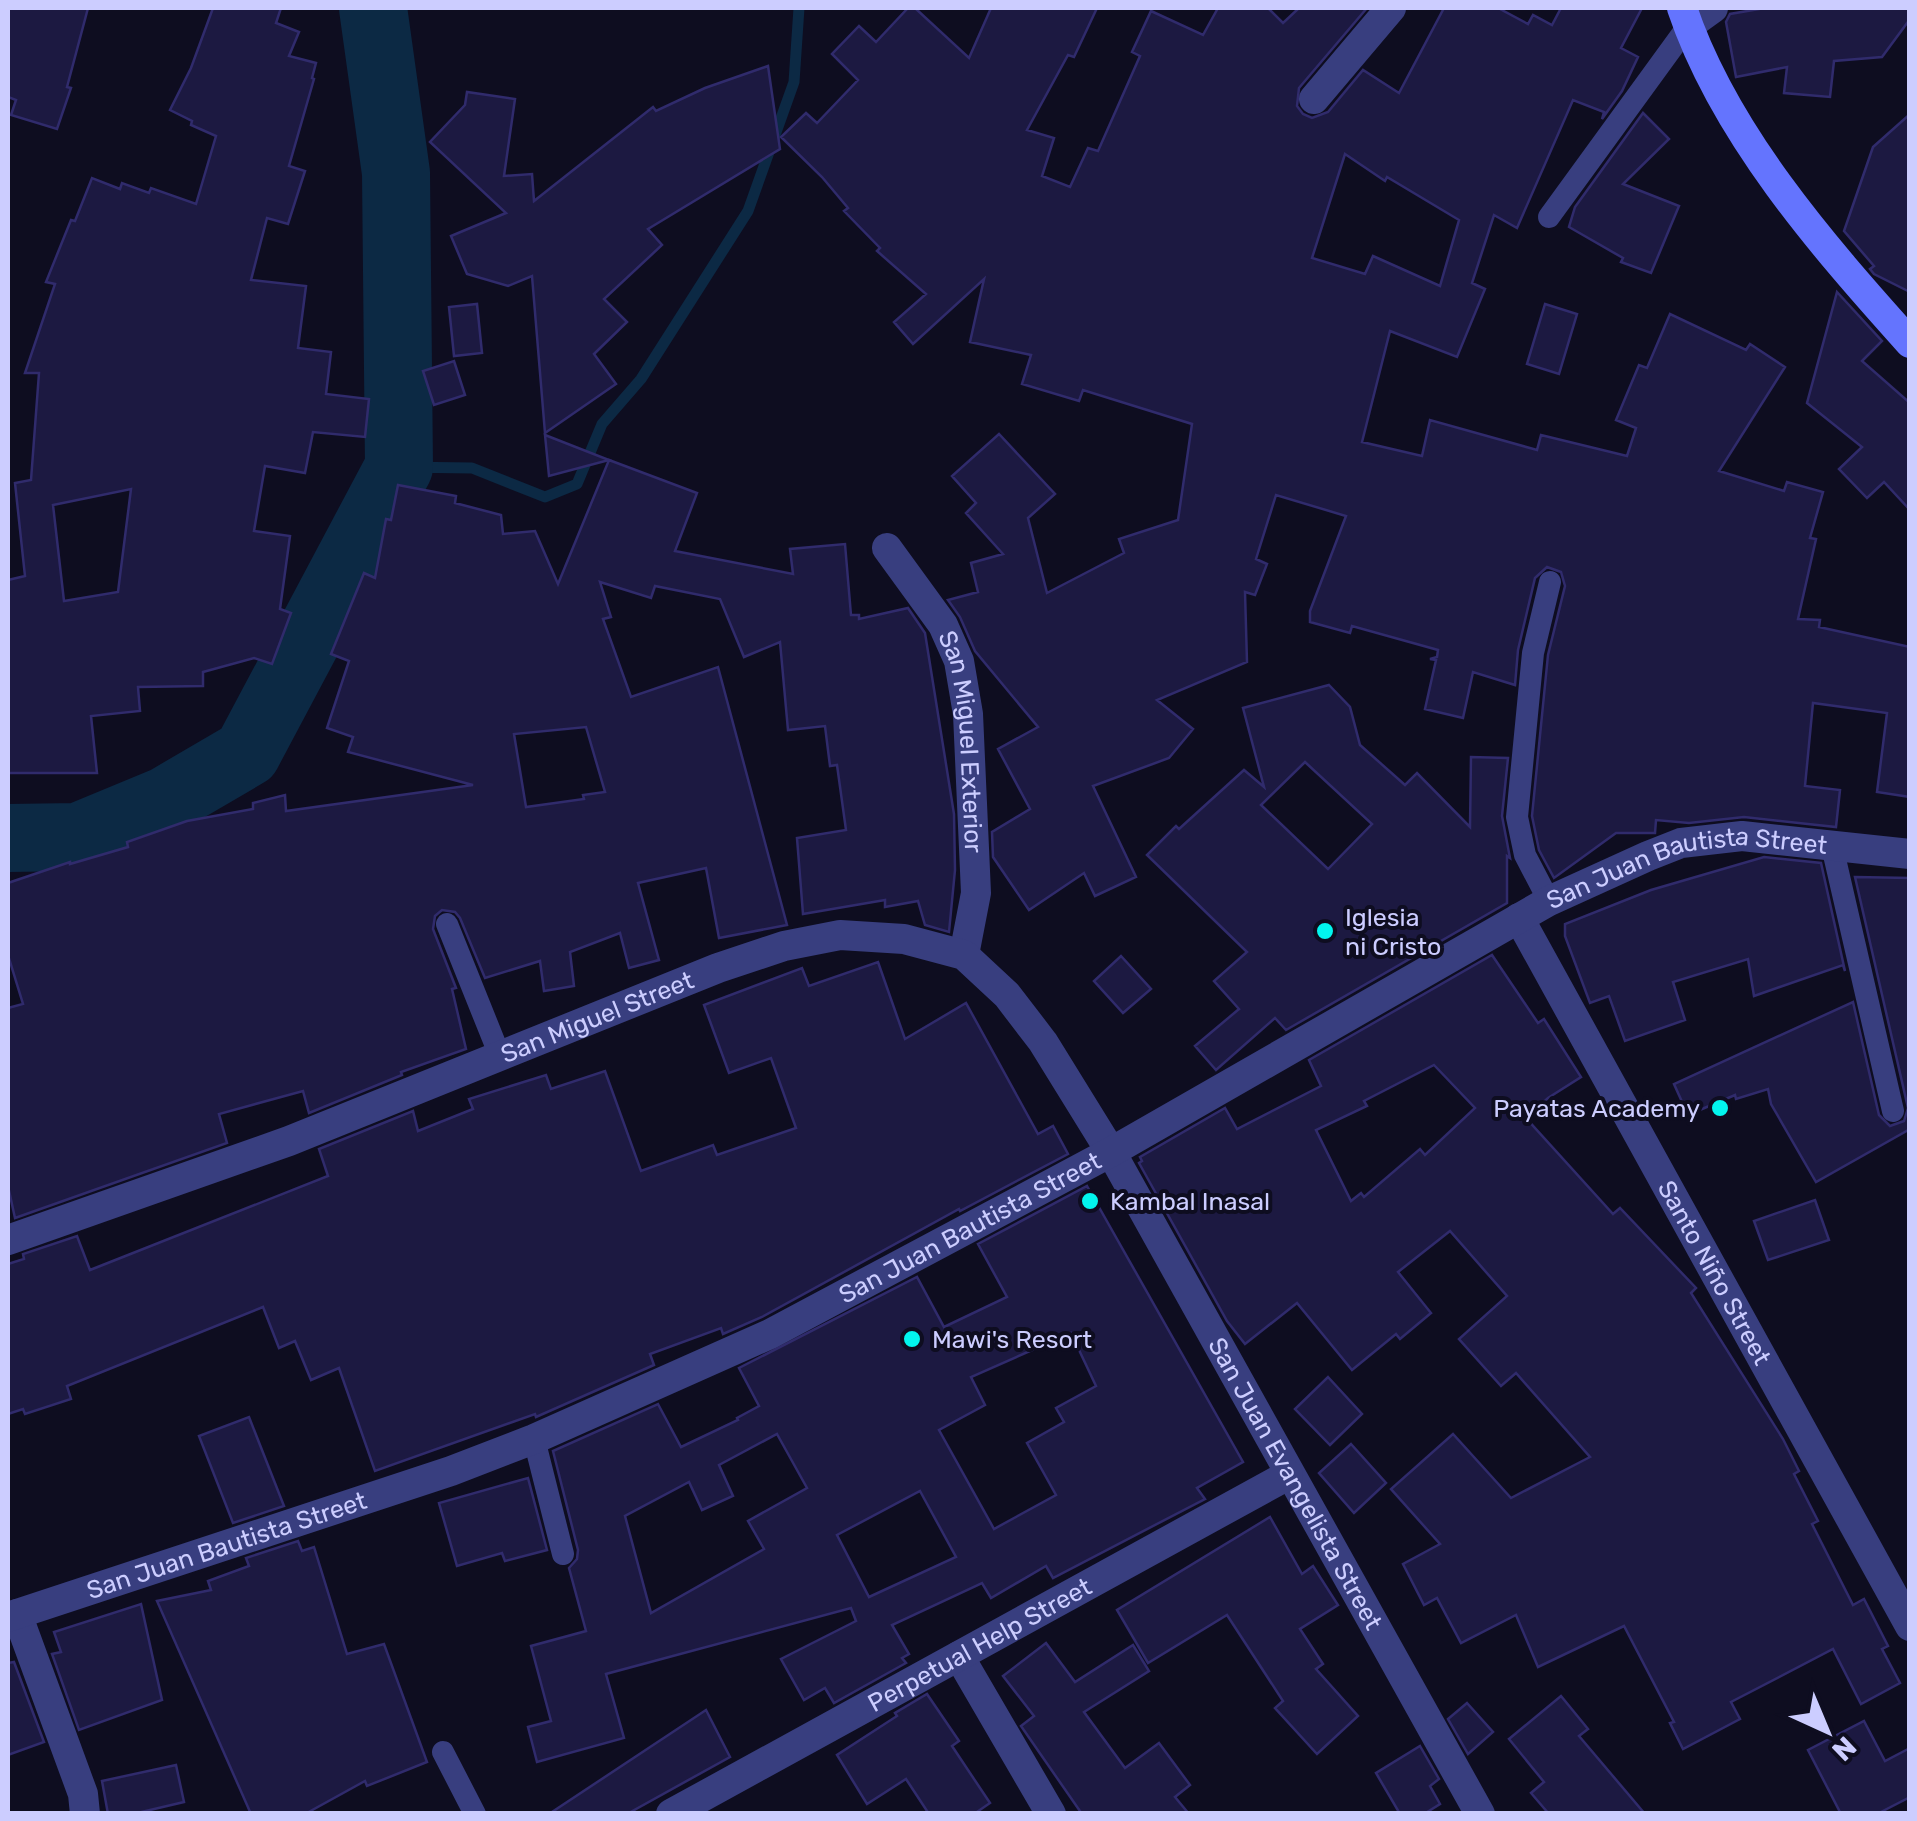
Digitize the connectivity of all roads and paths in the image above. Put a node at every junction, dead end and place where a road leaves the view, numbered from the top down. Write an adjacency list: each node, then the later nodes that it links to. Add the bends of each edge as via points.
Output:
1 (1391, 8): 4 (street)
2 (1713, 8): 3 (street)
3 (1685, 17): 5 (lane); 6 (street, via 1778,188)
4 (1314, 99)
5 (1550, 218)
6 (1910, 343)
7 (887, 548): 14 (street, San Miguel Exterior, via 943,625 959,661 968,714 976,892)
8 (1550, 582): 11 (lane, via 1533,653 1516,818 1525,855)
9 (1832, 846): 10 (street, San Juan Bautista Street); 11 (street, San Juan Bautista Street, via 1742,836 1680,843); 16 (lane)
10 (1910, 854)
11 (1549, 901): 12 (street, San Juan Bautista Street)
12 (1519, 918): 17 (street, San Juan Bautista Street); 23 (street, Santo Niño Street)
13 (446, 924): 15 (lane)
14 (964, 956): 15 (street, San Miguel Street, via 904,939 840,935 784,946); 17 (street, San Miguel Street, via 1032,1026)
15 (500, 1056): 18 (street, San Miguel Street, via 288,1141)
16 (1893, 1111)
17 (1111, 1152): 19 (street, San Juan Bautista Street, via 770,1334); 20 (street, San Juan Evangelista Street)
18 (8, 1240)
19 (534, 1439): 21 (lane); 22 (street, San Juan Bautista Street)
20 (1288, 1475): 24 (street, Perpetual Help Street); 30 (street, San Juan Evangelista Street)
21 (563, 1554)
22 (12, 1616): 26 (street, via 83,1794)
23 (1910, 1626)
24 (959, 1656): 28 (street, Perpetual Help Street); 29 (street)
25 (443, 1752): 27 (lane)
26 (85, 1814)
27 (476, 1814)
28 (672, 1814)
29 (1051, 1814)
30 (1480, 1814)

